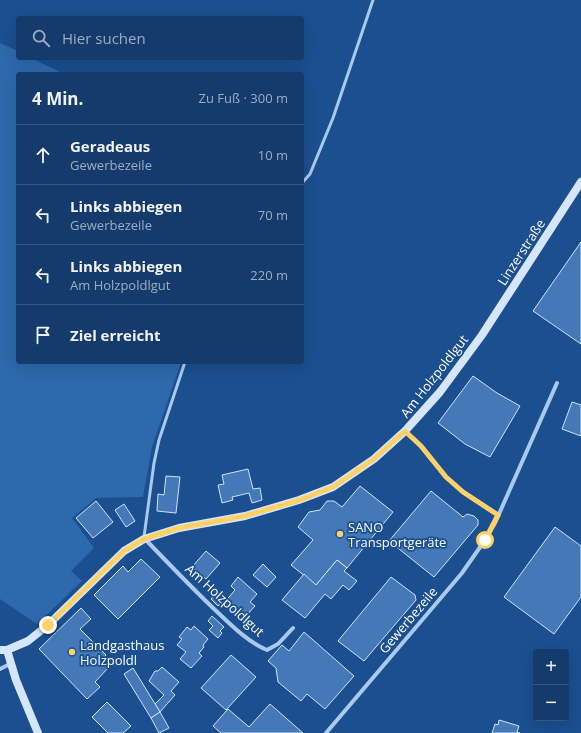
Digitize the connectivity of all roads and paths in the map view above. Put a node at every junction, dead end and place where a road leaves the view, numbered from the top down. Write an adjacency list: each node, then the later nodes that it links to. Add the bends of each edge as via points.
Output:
1 (373, 0): 2 (lane, via 333,118 310,174)
2 (304, 181)
3 (581, 182): 4 (main road, Linzerstraße)
4 (482, 335): 7 (main road, Am Holzpoldlgut, via 440,392)
5 (184, 364): 9 (lane, via 159,440)
6 (557, 383): 8 (street, Gewerbezeile)
7 (405, 431): 8 (street, via 446,477 463,492); 9 (main road, Am Holzpoldlgut, via 374,459 333,487 300,500 245,516 179,528)
8 (498, 515): 15 (street, Gewerbezeile, via 485,540 462,573)
9 (144, 539): 10 (street, Am Holzpoldlgut, via 208,604 256,645 267,650 278,644); 11 (main road, Am Holzpoldlgut, via 124,551 48,625 28,641)
10 (293, 628)
11 (3, 650): 12 (main road)
12 (10, 664): 13 (street); 14 (main road)
13 (0, 669)
14 (38, 733)
15 (326, 733)

